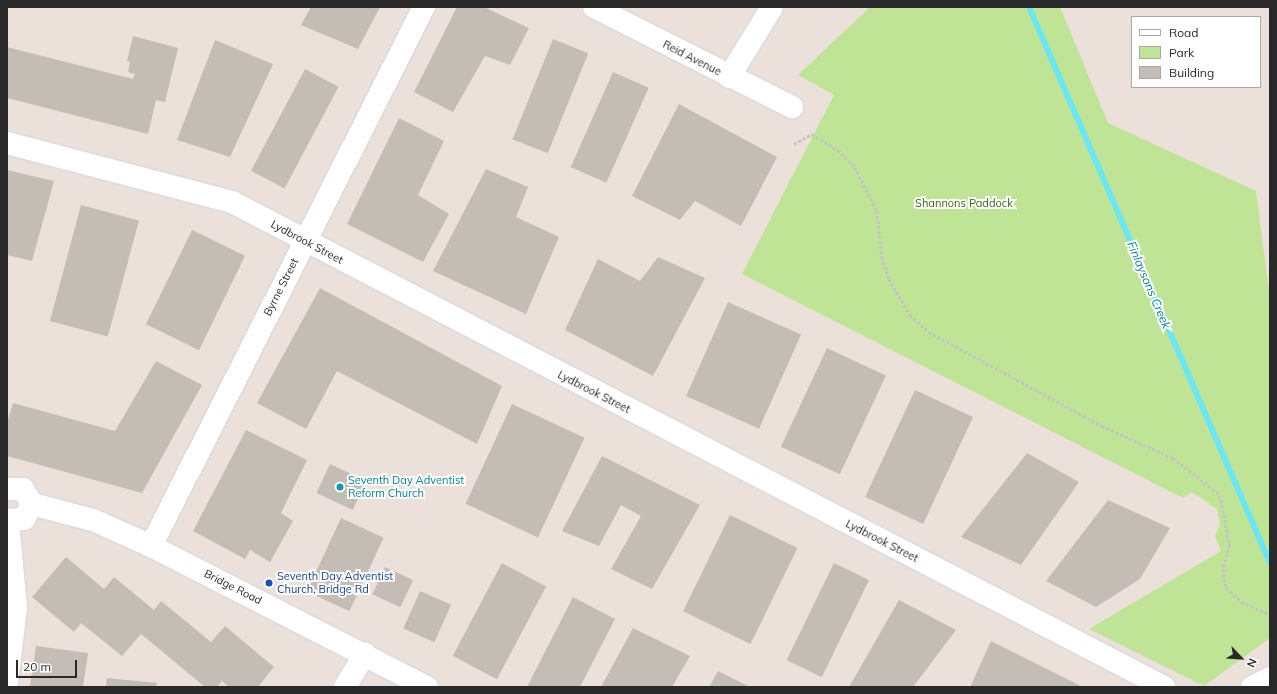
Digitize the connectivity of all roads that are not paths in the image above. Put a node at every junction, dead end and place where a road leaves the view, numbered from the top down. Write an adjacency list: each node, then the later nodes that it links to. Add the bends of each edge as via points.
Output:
1 (424, 7): 7 (street, Byrne Street)
2 (594, 7): 4 (street, Reid Avenue)
3 (772, 7): 4 (street)
4 (729, 77): 5 (street, Reid Avenue)
5 (792, 107)
6 (7, 144): 7 (street, Lydbrook Street, via 232,202)
7 (304, 242): 11 (street, Byrne Street); 17 (street, Lydbrook Street)
8 (7, 489): 9 (street, via 23,489)
9 (32, 504): 10 (street, via 24,520); 11 (street, Bridge Road, via 93,520)
10 (8, 521): 14 (street, via 16,608)
11 (151, 546): 12 (street, Bridge Road)
12 (365, 654): 15 (street); 16 (street, Bridge Road)
13 (1270, 678): 18 (street)
14 (7, 682)
15 (345, 687)
16 (427, 687)
17 (1164, 687)
18 (1252, 687)

